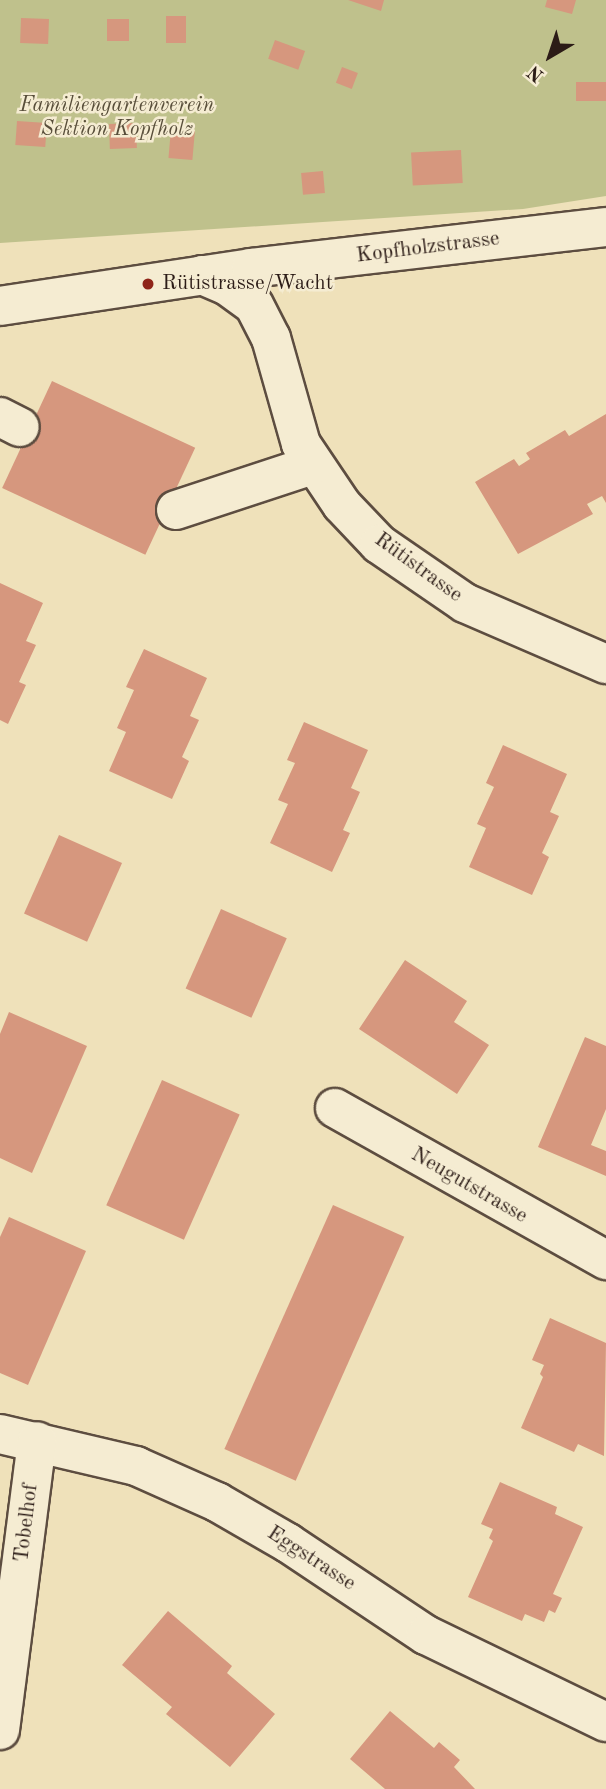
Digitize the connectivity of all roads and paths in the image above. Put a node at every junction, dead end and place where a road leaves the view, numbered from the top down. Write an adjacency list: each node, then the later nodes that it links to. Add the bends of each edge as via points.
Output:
1 (606, 228): 2 (street, Kopfholzstrasse)
2 (202, 275): 3 (street, Kopfholzstrasse); 4 (street, Rütistrasse, via 254,305 271,338 301,444)
3 (0, 306)
4 (313, 465): 5 (street); 6 (street, Rütistrasse, via 379,544 466,603)
5 (176, 510)
6 (606, 664)
7 (335, 1108): 8 (street, Neugutstrasse)
8 (606, 1260)
9 (0, 1434): 10 (street, Eggstrasse)
10 (37, 1441): 11 (street, Eggstrasse, via 136,1466 217,1502 288,1543 426,1635); 12 (street, Tobelhof)
11 (606, 1722)
12 (0, 1730)

